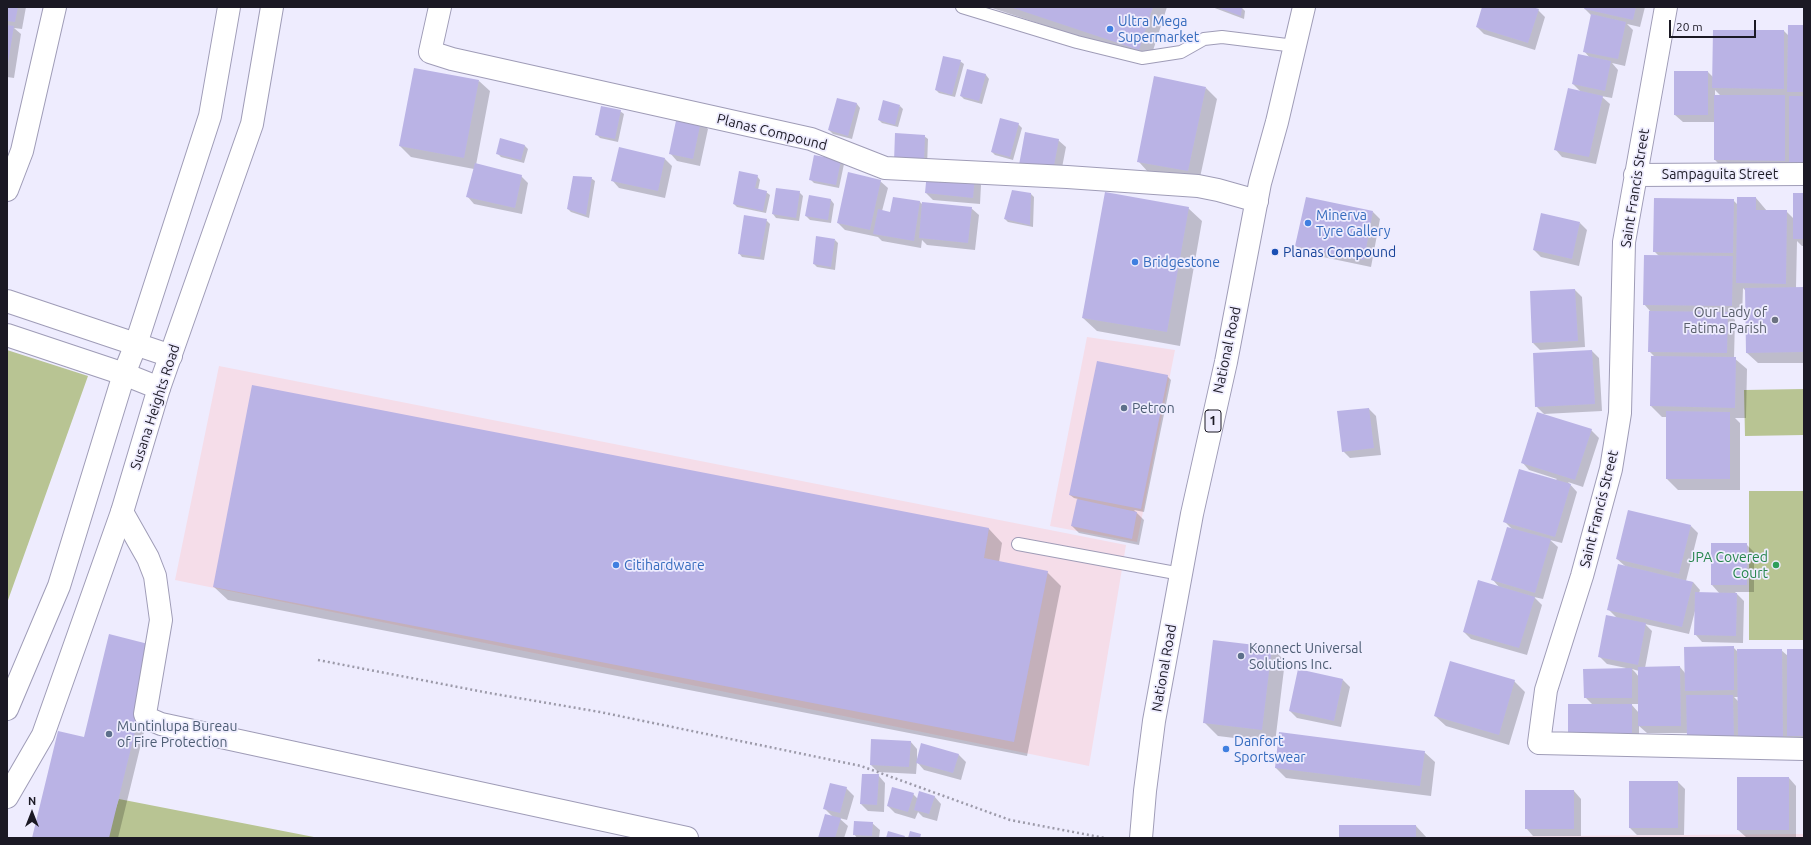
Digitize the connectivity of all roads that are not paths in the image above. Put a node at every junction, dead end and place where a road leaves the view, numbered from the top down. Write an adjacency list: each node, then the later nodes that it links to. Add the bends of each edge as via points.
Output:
1 (55, 7): 11 (main road, via 22,151)
2 (229, 7): 15 (main road, via 210,116)
3 (272, 7): 16 (main road, Susana Heights Road, via 252,124)
4 (440, 7): 12 (main road, Planas Compound, via 430,52 460,61 811,139 885,168 1198,186)
5 (962, 7): 8 (lane, via 1092,46 1142,58 1181,52 1204,39 1222,37)
6 (1304, 7): 8 (main road, National Road / 1)
7 (1666, 7): 10 (main road, Saint Francis Street)
8 (1295, 46): 12 (main road, National Road / 1)
9 (1804, 174): 10 (main road, Sampaguita Street)
10 (1635, 175): 23 (main road, Saint Francis Street, via 1624,242 1620,412 1611,469 1582,576 1546,690 1539,743)
11 (7, 190)
12 (1257, 201): 21 (main road, National Road / 1)
13 (7, 301): 15 (main road)
14 (7, 335): 17 (main road)
15 (136, 344): 16 (main road); 17 (main road)
16 (171, 356): 18 (main road, Susana Heights Road)
17 (124, 374): 18 (main road); 22 (main road, via 59,586)
18 (159, 388): 19 (main road, Susana Heights Road)
19 (122, 512): 24 (main road, Susana Heights Road, via 43,735); 25 (main road, via 148,558 155,576 161,620 145,714 147,718 161,724)
20 (1018, 544): 21 (lane)
21 (1181, 574): 26 (main road, National Road / 1, via 1154,721)
22 (7, 709)
23 (1804, 749)
24 (7, 797)
25 (686, 838)
26 (1141, 838)

